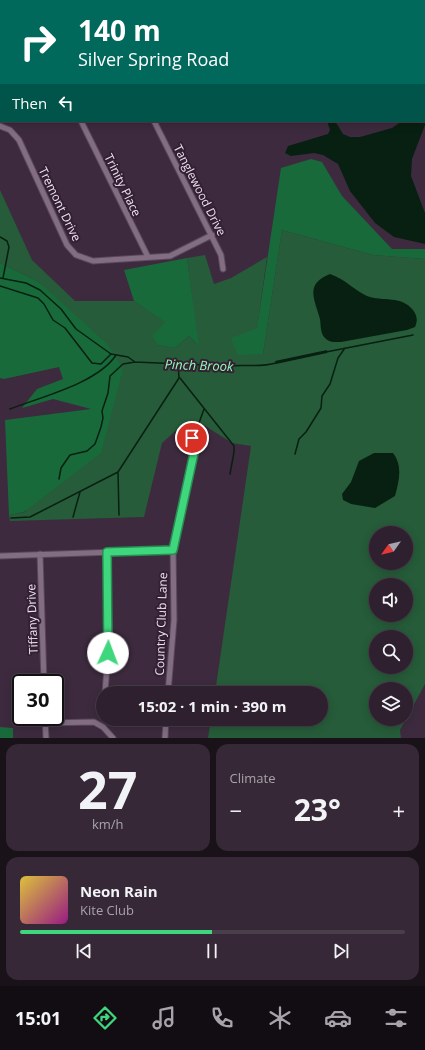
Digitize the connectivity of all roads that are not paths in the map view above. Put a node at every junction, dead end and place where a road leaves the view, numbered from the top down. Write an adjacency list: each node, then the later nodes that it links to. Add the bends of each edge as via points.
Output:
1 (81, 122): 5 (street, Trinity Place)
2 (155, 122): 4 (street, Tanglewood Drive)
3 (0, 126): 5 (street, Tremont Drive, via 10,130 19,140 65,240 76,255 93,261)
4 (212, 235): 5 (street, Tremont Drive, via 177,254); 6 (street, Tanglewood Drive, via 222,255)
5 (148, 257)
6 (223, 269)
7 (192, 438): 8 (street, Country Club Lane, via 194,453)
8 (173, 550): 9 (street); 14 (street, Country Club Lane, via 174,620)
9 (107, 552): 10 (street); 13 (street, via 109,640)
10 (40, 554): 11 (street); 12 (street, Tiffany Drive)
11 (0, 556)
12 (44, 674)
13 (106, 686)
14 (169, 686)
15 (64, 720): 18 (street, via 94,722)
16 (45, 726): 19 (street)
17 (166, 726): 21 (street)
18 (103, 727): 20 (street)
19 (46, 738)
20 (113, 738)
21 (165, 738)

